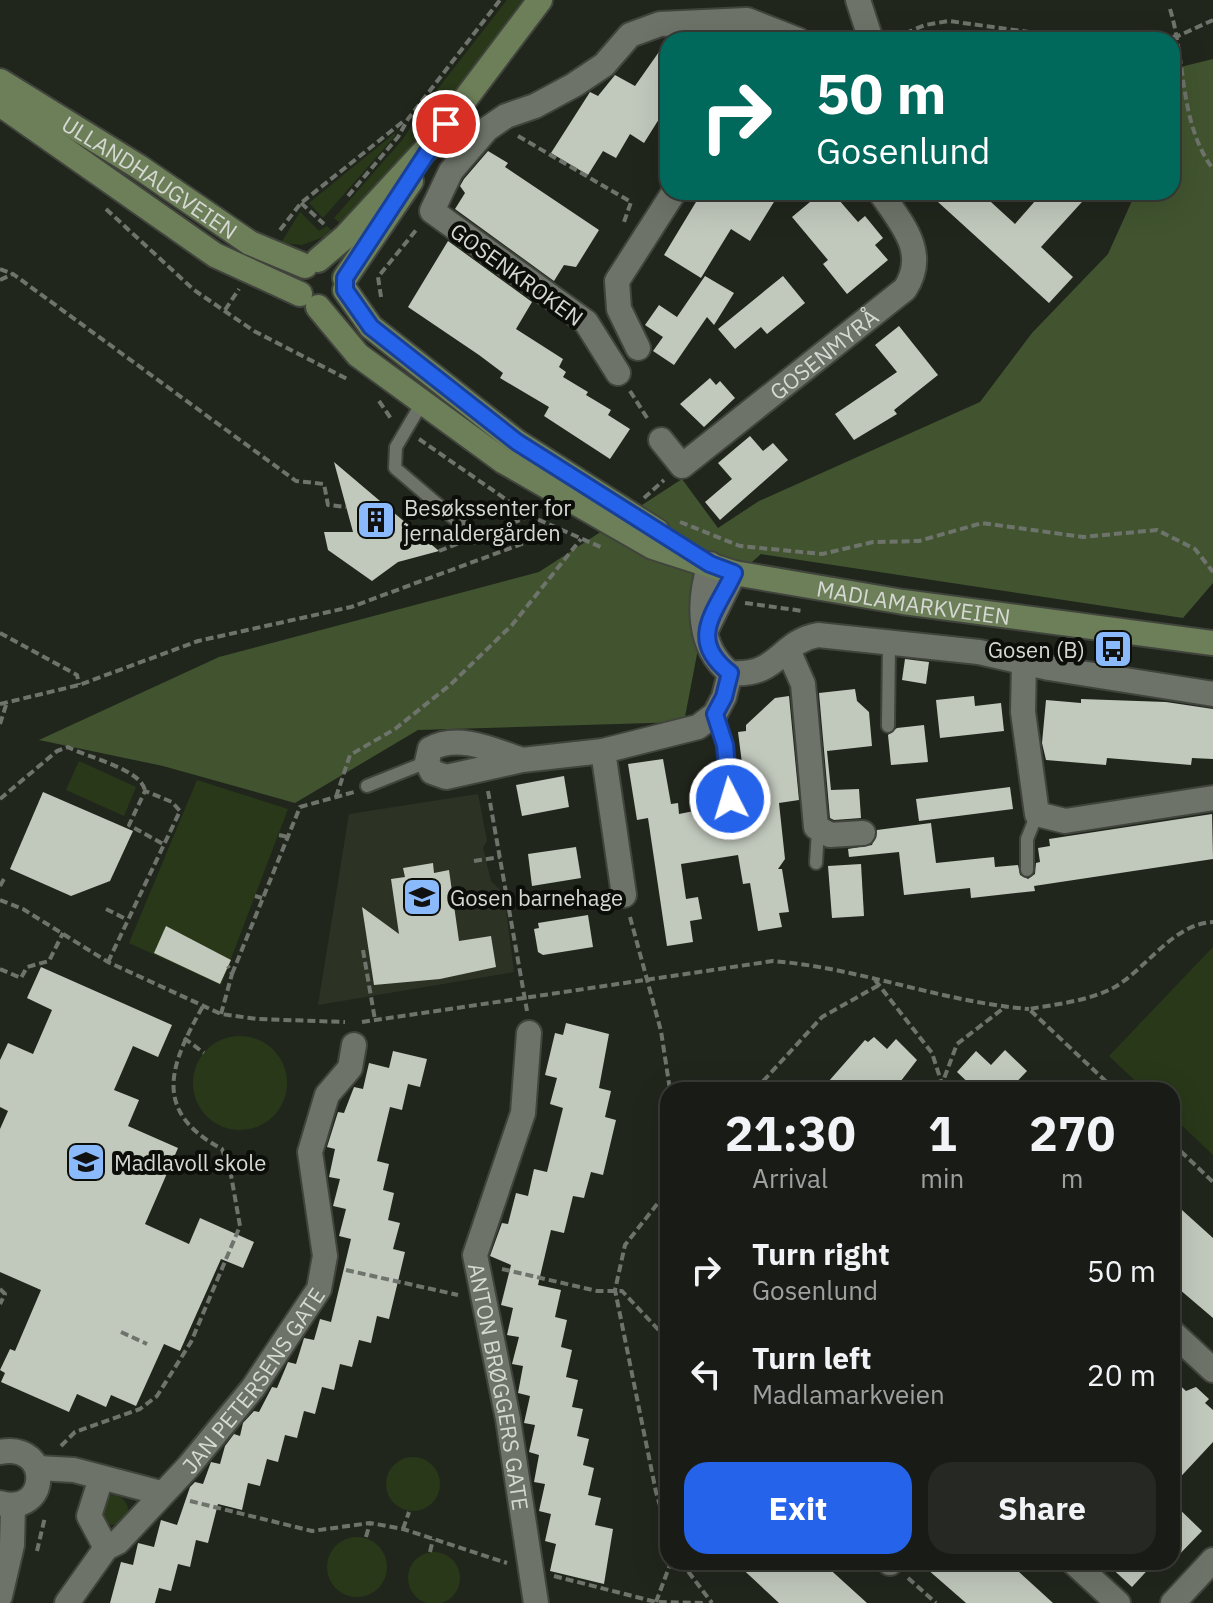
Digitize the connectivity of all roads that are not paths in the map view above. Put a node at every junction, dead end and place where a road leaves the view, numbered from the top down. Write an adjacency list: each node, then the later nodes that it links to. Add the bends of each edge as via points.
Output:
1 (858, 0): 4 (street)
2 (541, 2): 7 (main road)
3 (767, 32): 14 (street, GOSENKROKEN, via 747,20 647,27 630,35 604,65 496,122 475,140 451,171 432,211 586,322)
4 (868, 32)
5 (0, 81): 10 (main road, ULLANDHAUGVEIEN, via 250,243)
6 (0, 104): 12 (main road, ULLANDHAUGVEIEN, via 215,255)
7 (432, 143): 10 (main road, via 346,236); 11 (main road)
8 (669, 200): 13 (street, GOSENKROKEN, via 617,281 619,309)
9 (885, 200): 16 (street, GOSENMYRÅ, via 916,255 905,289 682,466)
10 (312, 263): 11 (main road, via 338,266); 12 (main road, via 298,279)
11 (345, 284): 12 (main road, via 332,305); 18 (main road, MADLAMARKVEIEN, via 371,327 517,442)
12 (309, 301): 15 (main road, MADLAMARKVEIEN, via 358,355)
13 (638, 348)
14 (618, 373)
15 (423, 401): 17 (lane, via 396,447 395,468); 18 (main road, MADLAMARKVEIEN, via 503,461 596,515 653,547)
16 (661, 440)
17 (476, 537)
18 (710, 564): 19 (main road, MADLAMARKVEIEN); 20 (street, via 702,590)
19 (734, 573): 20 (street); 21 (main road, MADLAMARKVEIEN, via 903,602)
20 (705, 632): 25 (street, via 708,650)
21 (1213, 643)
22 (889, 644): 23 (street, via 818,635); 24 (street, via 979,652); 28 (lane)
23 (788, 650): 25 (street, via 762,670); 36 (street, via 803,684)
24 (1024, 663): 26 (street); 35 (street, via 1024,723)
25 (730, 673): 27 (street)
26 (1213, 694)
27 (715, 714): 29 (street, via 686,731); 34 (lane, via 725,745)
28 (888, 726)
29 (603, 751): 30 (street); 40 (street)
30 (522, 760): 31 (street, via 446,777 432,772); 31 (street, via 484,746 444,741 430,749)
31 (427, 762): 32 (lane)
32 (367, 786)
33 (1213, 798): 35 (street, via 1065,821)
34 (730, 799)
35 (1037, 814): 39 (lane, via 1027,839)
36 (818, 830): 37 (street, via 830,835); 38 (lane)
37 (863, 833)
38 (816, 863)
39 (1027, 870)
40 (624, 895)
41 (529, 1033): 55 (street, ANTON BRØGGERS GATE, via 523,1113 475,1255)
42 (354, 1045): 48 (street, JAN PETERSENS GATE, via 350,1068 327,1095 310,1152 324,1265 319,1289 271,1365)
43 (1180, 1339): 44 (street)
44 (1213, 1370)
45 (0, 1451): 46 (street, via 22,1452)
46 (37, 1468): 47 (street); 49 (street, via 34,1493 25,1502)
47 (101, 1478): 48 (street); 50 (street, via 89,1516)
48 (161, 1493): 50 (street, JAN PETERSENS GATE, via 118,1542)
49 (6, 1504): 53 (street, via 12,1545)
50 (106, 1548): 54 (street, JAN PETERSENS GATE)
51 (1213, 1560): 57 (street)
52 (1082, 1570): 56 (street)
53 (0, 1596)
54 (67, 1603)
55 (536, 1603)
56 (1118, 1603)
57 (1173, 1603)

